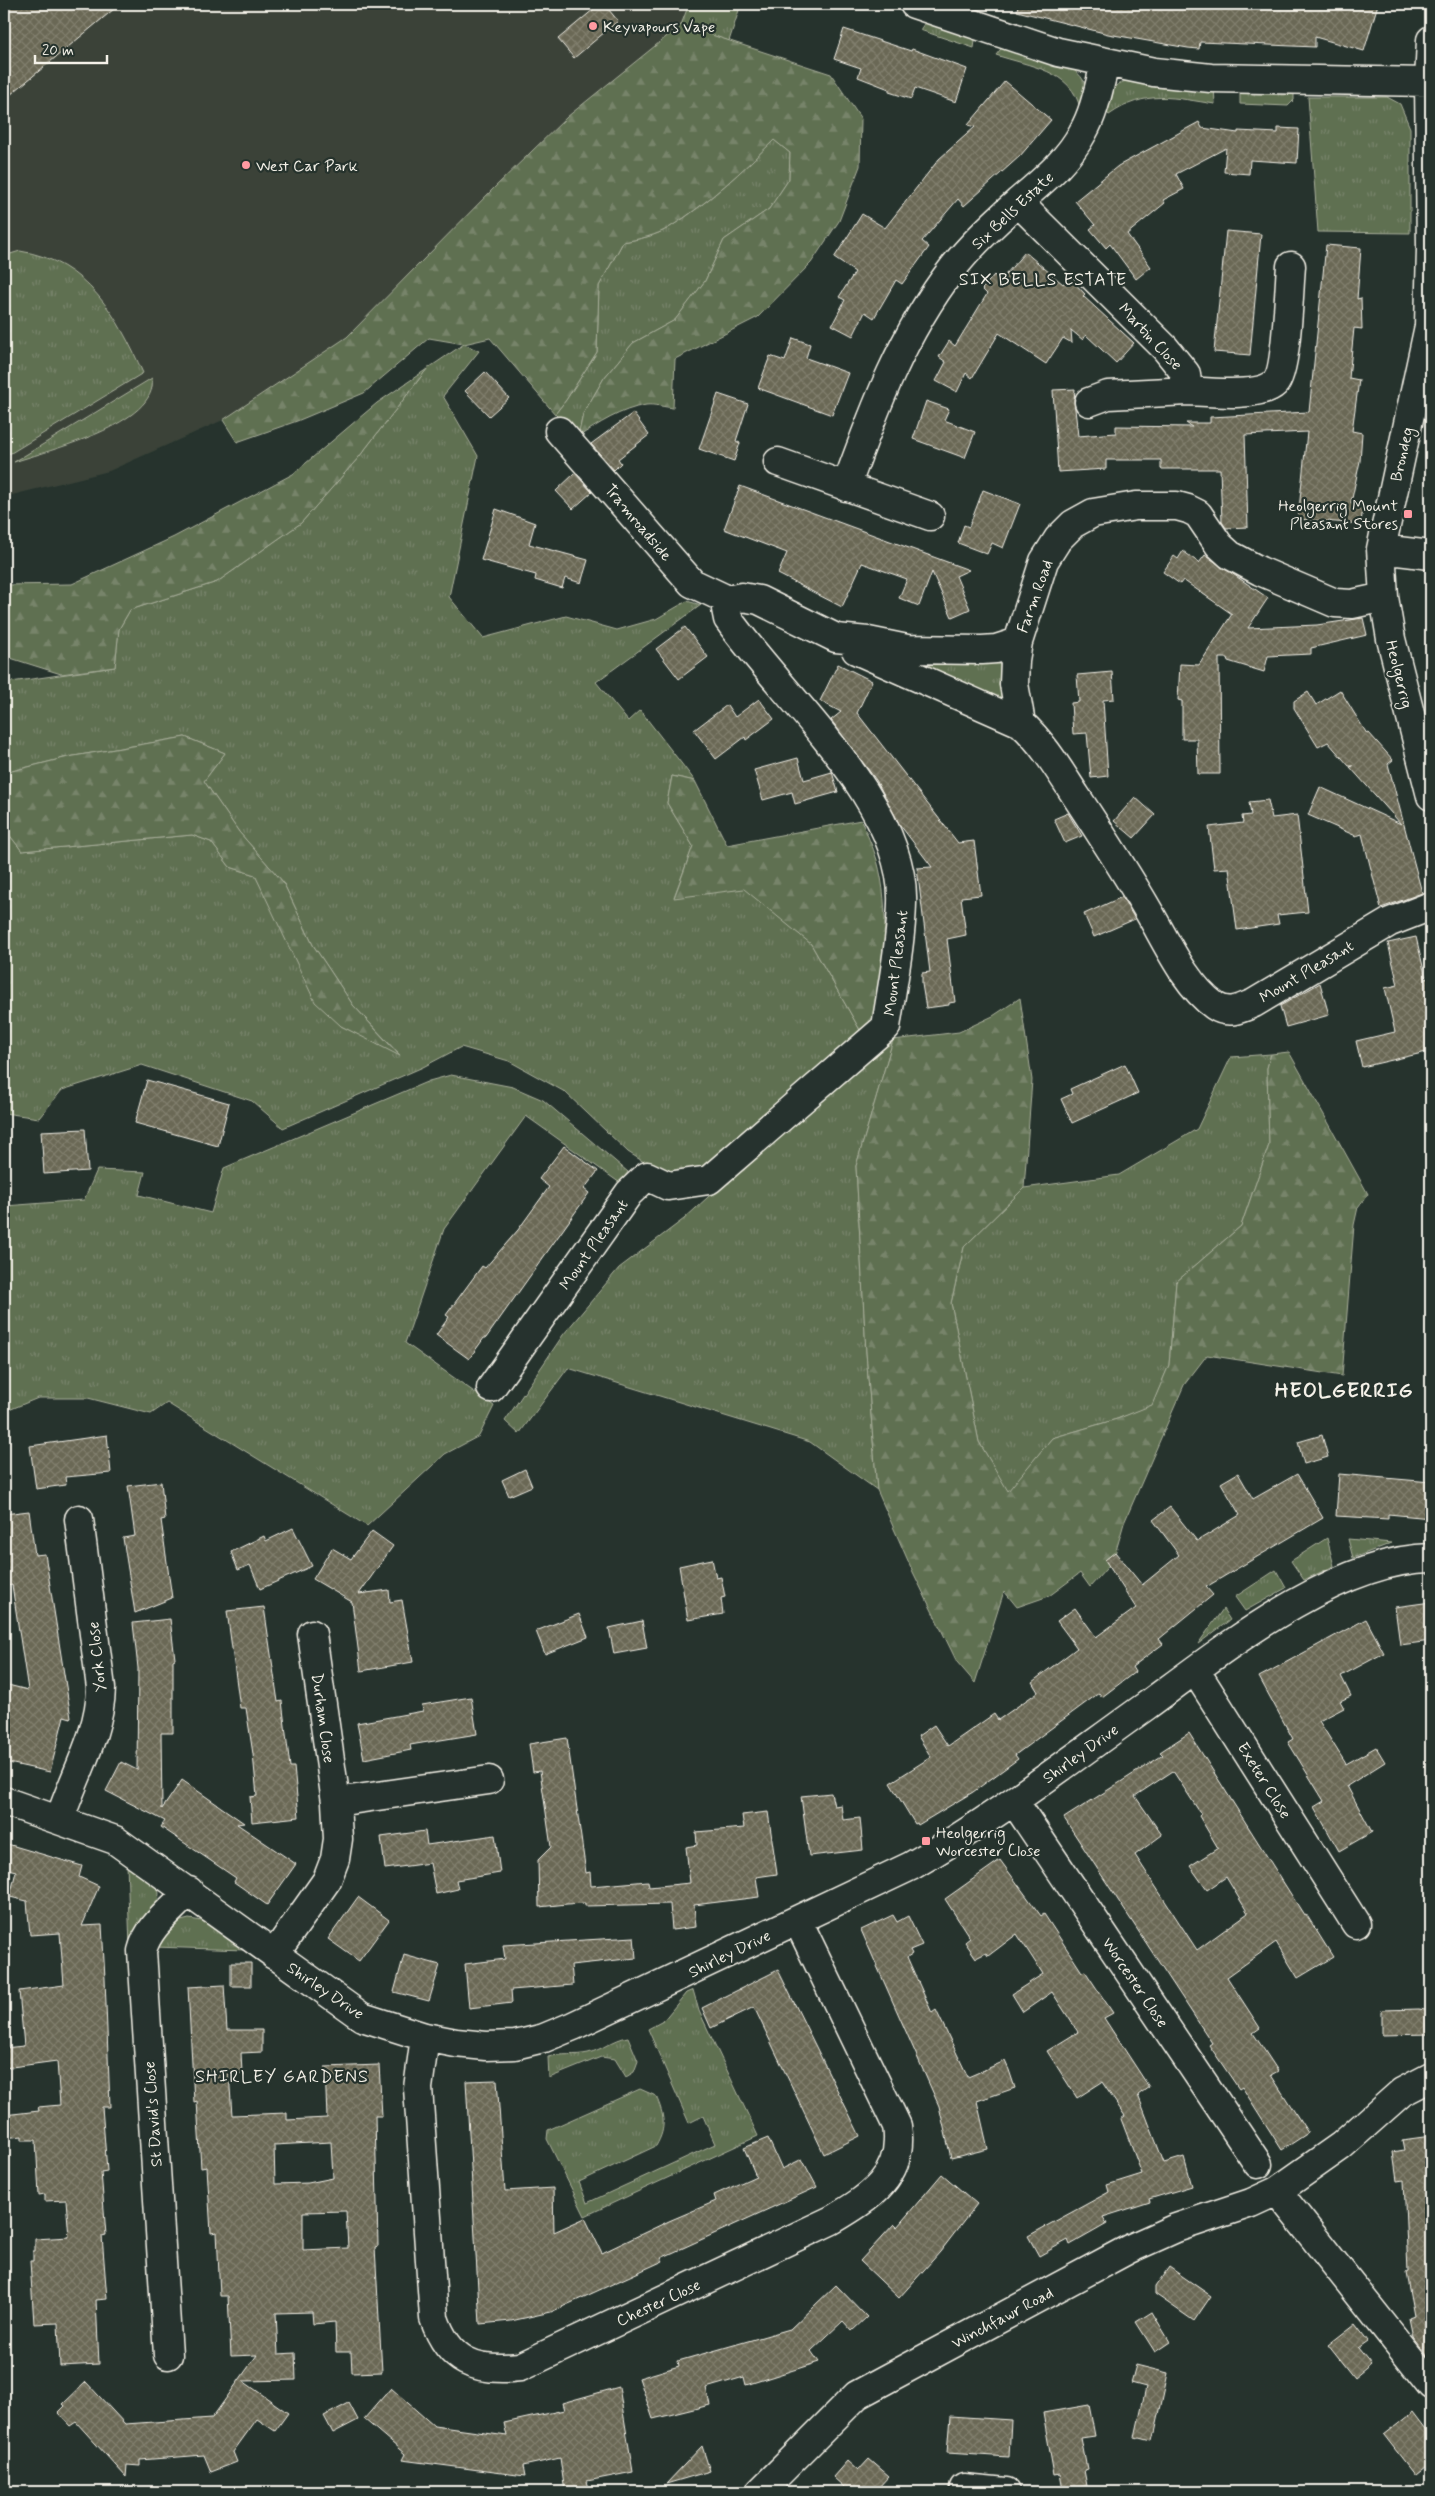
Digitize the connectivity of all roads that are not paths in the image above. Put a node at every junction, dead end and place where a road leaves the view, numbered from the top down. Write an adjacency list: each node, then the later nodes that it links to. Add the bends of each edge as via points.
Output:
1 (914, 4): 3 (street, via 1016,39)
2 (1431, 40): 4 (street, Brondeg)
3 (1105, 64): 4 (street, via 1211,78); 5 (street, Six Bells Estate, via 1083,133 1052,174)
4 (1429, 82): 13 (street, Brondeg, via 1429,326)
5 (1018, 202): 7 (street, Martin Close, via 1165,348 1186,374); 11 (street, Six Bells Estate, via 983,234 954,268 911,330 891,369)
6 (1291, 266): 7 (street, Martin Close, via 1282,368 1274,383 1261,390 1244,392)
7 (1188, 392): 8 (street, Martin Close, via 1108,395)
8 (1089, 402)
9 (560, 431): 16 (street, Tramroadside, via 692,583)
10 (778, 462): 11 (street)
11 (846, 487): 12 (street)
12 (930, 516)
13 (1381, 549): 14 (street); 15 (street, Heolgerrig)
14 (1431, 554)
15 (1384, 597): 18 (street, Farm Road, via 1352,604 1335,603 1230,555 1198,514 1188,508 1136,506 1093,513 1073,524 1058,539 1044,562); 20 (street, Heolgerrig, via 1391,639)
16 (728, 600): 17 (street, Mount Pleasant, via 742,597 759,600); 22 (street, Mount Pleasant, via 728,619 802,706 884,823 899,869 903,902 886,1027 709,1180 668,1186 647,1176 630,1193)
17 (836, 638): 18 (street, Mount Pleasant, via 907,649 943,650 996,649); 19 (street, Mount Pleasant, via 862,654)
18 (1018, 642): 19 (street, Farm Road, via 1014,684)
19 (1021, 723): 21 (street, Mount Pleasant, via 1038,738 1110,846 1179,964 1214,1006 1227,1012 1254,1003 1390,922)
20 (1431, 796)
21 (1431, 906)
22 (491, 1388)
23 (79, 1519): 31 (street, York Close, via 101,1688 100,1707)
24 (1431, 1558): 26 (street, Shirley Drive, via 1409,1558 1349,1577 1249,1631)
25 (312, 1634): 30 (street, Durham Close)
26 (1195, 1670): 29 (street, Shirley Drive); 34 (street, Exeter Close, via 1342,1885)
27 (489, 1780): 30 (street)
28 (4, 1801): 31 (street, Shirley Drive)
29 (1014, 1801): 33 (street, Shirley Drive, via 911,1866); 38 (street, Worcester Close)
30 (336, 1802): 35 (street, Durham Close, via 338,1839 327,1880)
31 (60, 1819): 32 (street, Shirley Drive, via 115,1840)
32 (189, 1891): 35 (street, Shirley Drive); 40 (street, St David's Close, via 151,1930 142,1951)
33 (798, 1920): 36 (street, Shirley Drive, via 544,2038 515,2045 486,2046); 36 (street, Chester Close, via 897,2126 900,2142 895,2162 885,2179 867,2199 832,2220 520,2367 495,2370 472,2364 454,2352 440,2335 434,2318 418,2088)
34 (1356, 1924)
35 (274, 1955): 36 (street, Shirley Drive, via 362,2017)
36 (425, 2037)
37 (1431, 2077): 39 (street, Winchfawr Road, via 1402,2092 1341,2146)
38 (1258, 2164)
39 (1277, 2191): 41 (street); 43 (street, Winchfawr Road, via 1129,2249 857,2394)
40 (168, 2355)
41 (1431, 2385)
42 (964, 2488): 44 (street)
43 (760, 2492)
44 (997, 2492)

